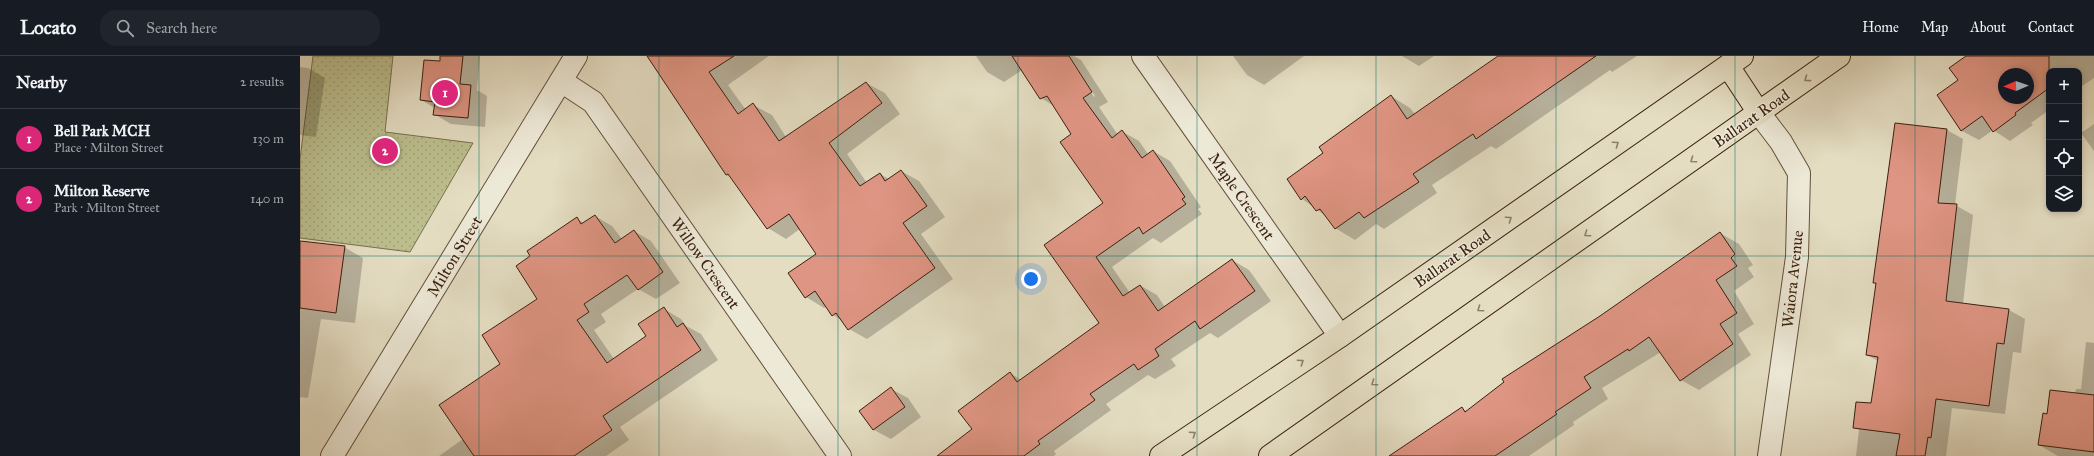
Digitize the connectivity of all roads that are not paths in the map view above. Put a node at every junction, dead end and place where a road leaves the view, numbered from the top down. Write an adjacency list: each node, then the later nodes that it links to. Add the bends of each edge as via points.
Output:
1 (576, 56): 5 (street, Milton Street)
2 (1143, 56): 7 (street, Maple Crescent)
3 (1838, 56): 6 (highway, Ballarat Road, one-way to 6)
4 (1730, 59): 6 (highway); 7 (highway, Ballarat Road, one-way to 4)
5 (561, 81): 8 (street, Milton Street); 9 (street, Willow Crescent, via 593,102)
6 (1759, 113): 11 (highway, Ballarat Road, one-way to 11); 12 (street, Waiora Avenue, via 1781,142 1799,173 1797,257)
7 (1340, 336): 10 (highway, Ballarat Road, one-way to 7)
8 (332, 456)
9 (840, 456)
10 (1161, 456)
11 (1270, 456)
12 (1769, 456)

